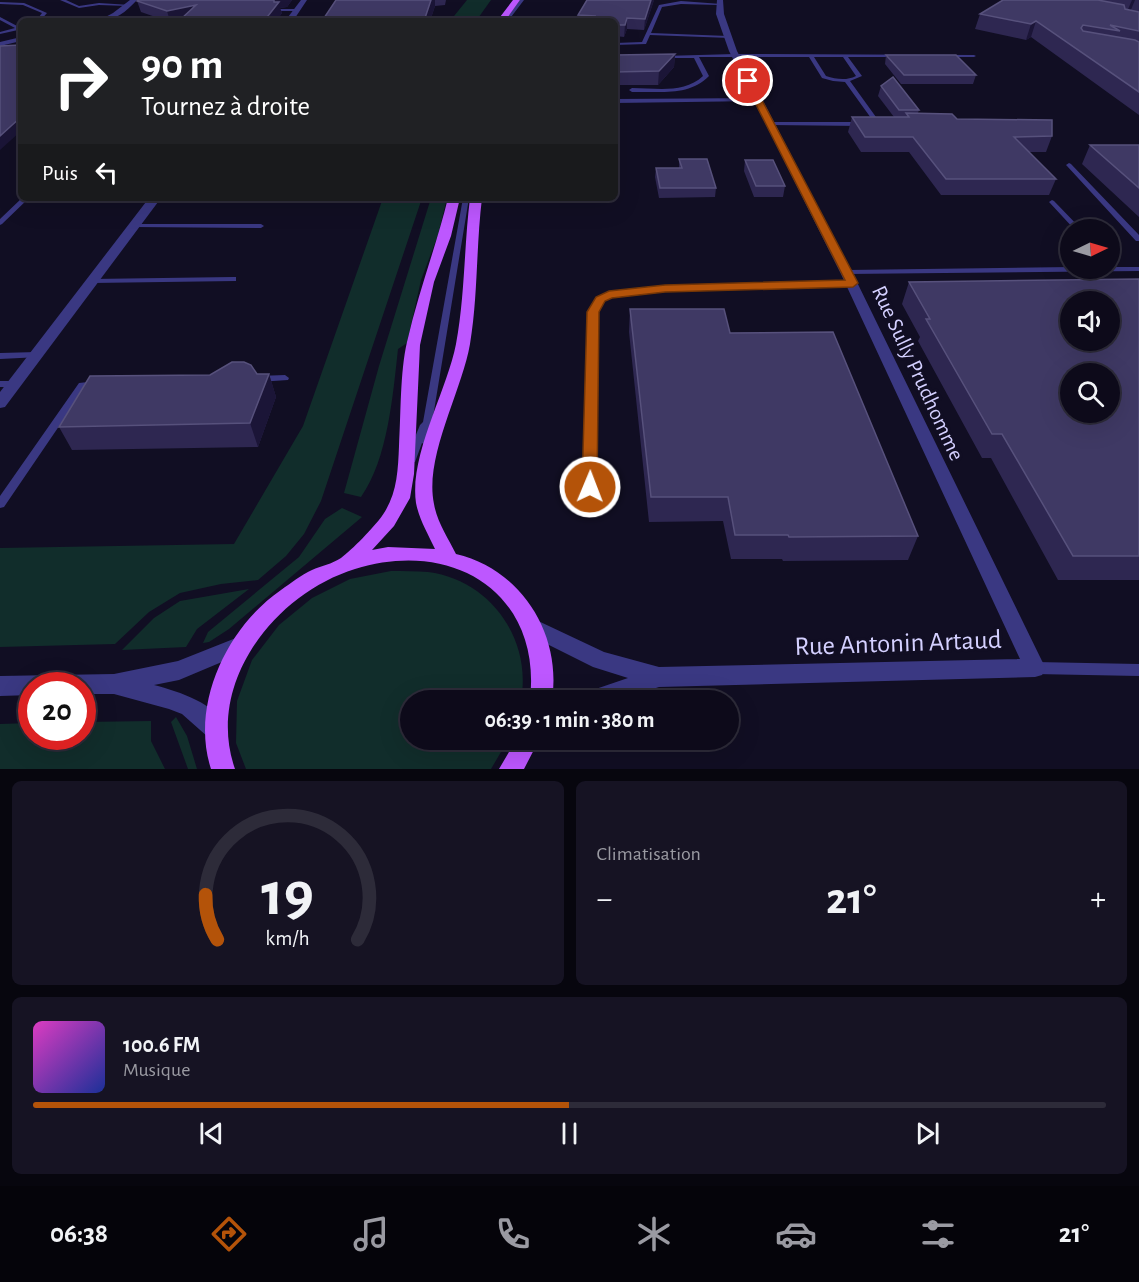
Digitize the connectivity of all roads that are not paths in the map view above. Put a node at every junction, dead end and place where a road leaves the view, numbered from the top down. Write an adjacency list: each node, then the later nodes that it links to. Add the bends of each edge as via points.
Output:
1 (62, 0): 5 (lane, via 79,7)
2 (304, 0): 9 (street)
3 (517, 0): 14 (main road)
4 (524, 0): 15 (lane); 16 (main road)
5 (131, 2): 12 (street)
6 (719, 2): 20 (lane, via 664,4); 21 (street, Rue Sully Prudhomme, via 718,11)
7 (0, 3): 11 (lane, via 24,4 45,13)
8 (279, 10): 9 (lane)
9 (297, 10): 13 (street)
10 (0, 18): 17 (lane)
11 (41, 18)
12 (110, 18)
13 (291, 18)
14 (505, 18)
15 (506, 18)
16 (513, 18)
17 (18, 28)
18 (18, 29): 19 (lane)
19 (0, 33)
20 (648, 34): 21 (lane); 24 (lane, via 640,45)
21 (728, 37): 25 (street, Rue Sully Prudhomme)
22 (18, 40): 23 (street)
23 (0, 44)
24 (618, 44)
25 (735, 54): 26 (lane); 28 (lane); 33 (street, Rue Sully Prudhomme)
26 (810, 55): 27 (lane); 31 (lane, via 824,76)
27 (844, 55): 29 (lane); 31 (lane, via 859,76)
28 (696, 56): 30 (lane); 32 (lane, via 706,76 695,86)
29 (974, 56)
30 (661, 57)
31 (847, 81): 36 (lane)
32 (632, 90)
33 (758, 99): 34 (lane); 35 (street, Rue Sully Prudhomme)
34 (618, 101)
35 (772, 124): 36 (lane); 53 (street, Rue Sully Prudhomme)
36 (878, 124): 37 (lane)
37 (890, 124)
38 (1069, 165): 49 (lane)
39 (23, 201): 46 (lane)
40 (153, 201): 47 (street)
41 (453, 201): 66 (main road, via 413,345)
42 (465, 201): 64 (lane)
43 (476, 201): 65 (main road, via 462,348)
44 (1052, 202): 45 (lane)
45 (1068, 219)
46 (0, 223)
47 (134, 226): 48 (lane); 55 (street)
48 (261, 226)
49 (1139, 239)
50 (1120, 269): 51 (lane)
51 (1139, 269)
52 (1060, 271): 53 (lane)
53 (850, 277): 67 (lane, via 665,288 609,294 600,299 593,312); 73 (street, Rue Sully Prudhomme)
54 (233, 279): 55 (lane)
55 (92, 281): 56 (street)
56 (36, 355): 57 (lane); 61 (street)
57 (0, 356)
58 (285, 378): 59 (lane)
59 (249, 380)
60 (0, 384): 61 (lane)
61 (15, 384): 63 (street)
62 (106, 384): 68 (lane, via 82,385)
63 (0, 404)
64 (428, 417): 65 (lane); 66 (lane)
65 (426, 472): 69 (main road, via 424,497)
66 (406, 474): 70 (main road, via 401,498 388,521)
67 (590, 487)
68 (0, 504)
69 (448, 557): 70 (main road, via 417,552); 71 (main road, via 500,583)
70 (349, 562): 72 (main road, via 308,580 271,608)
71 (534, 628): 75 (street, Rue Antonin Artaud, via 600,660); 78 (main road, via 543,658)
72 (241, 645): 76 (street, via 179,670); 80 (main road, via 218,700)
73 (1035, 668): 74 (lane, Rue Antonin Artaud); 75 (street, Rue Antonin Artaud)
74 (1139, 670)
75 (659, 677): 79 (street, Rue Antonin Artaud)
76 (114, 684): 77 (street); 80 (street, via 190,707)
77 (0, 686)
78 (541, 690)
79 (621, 690)
80 (216, 729): 82 (main road)
81 (522, 750): 83 (main road)
82 (223, 769)
83 (511, 769)

